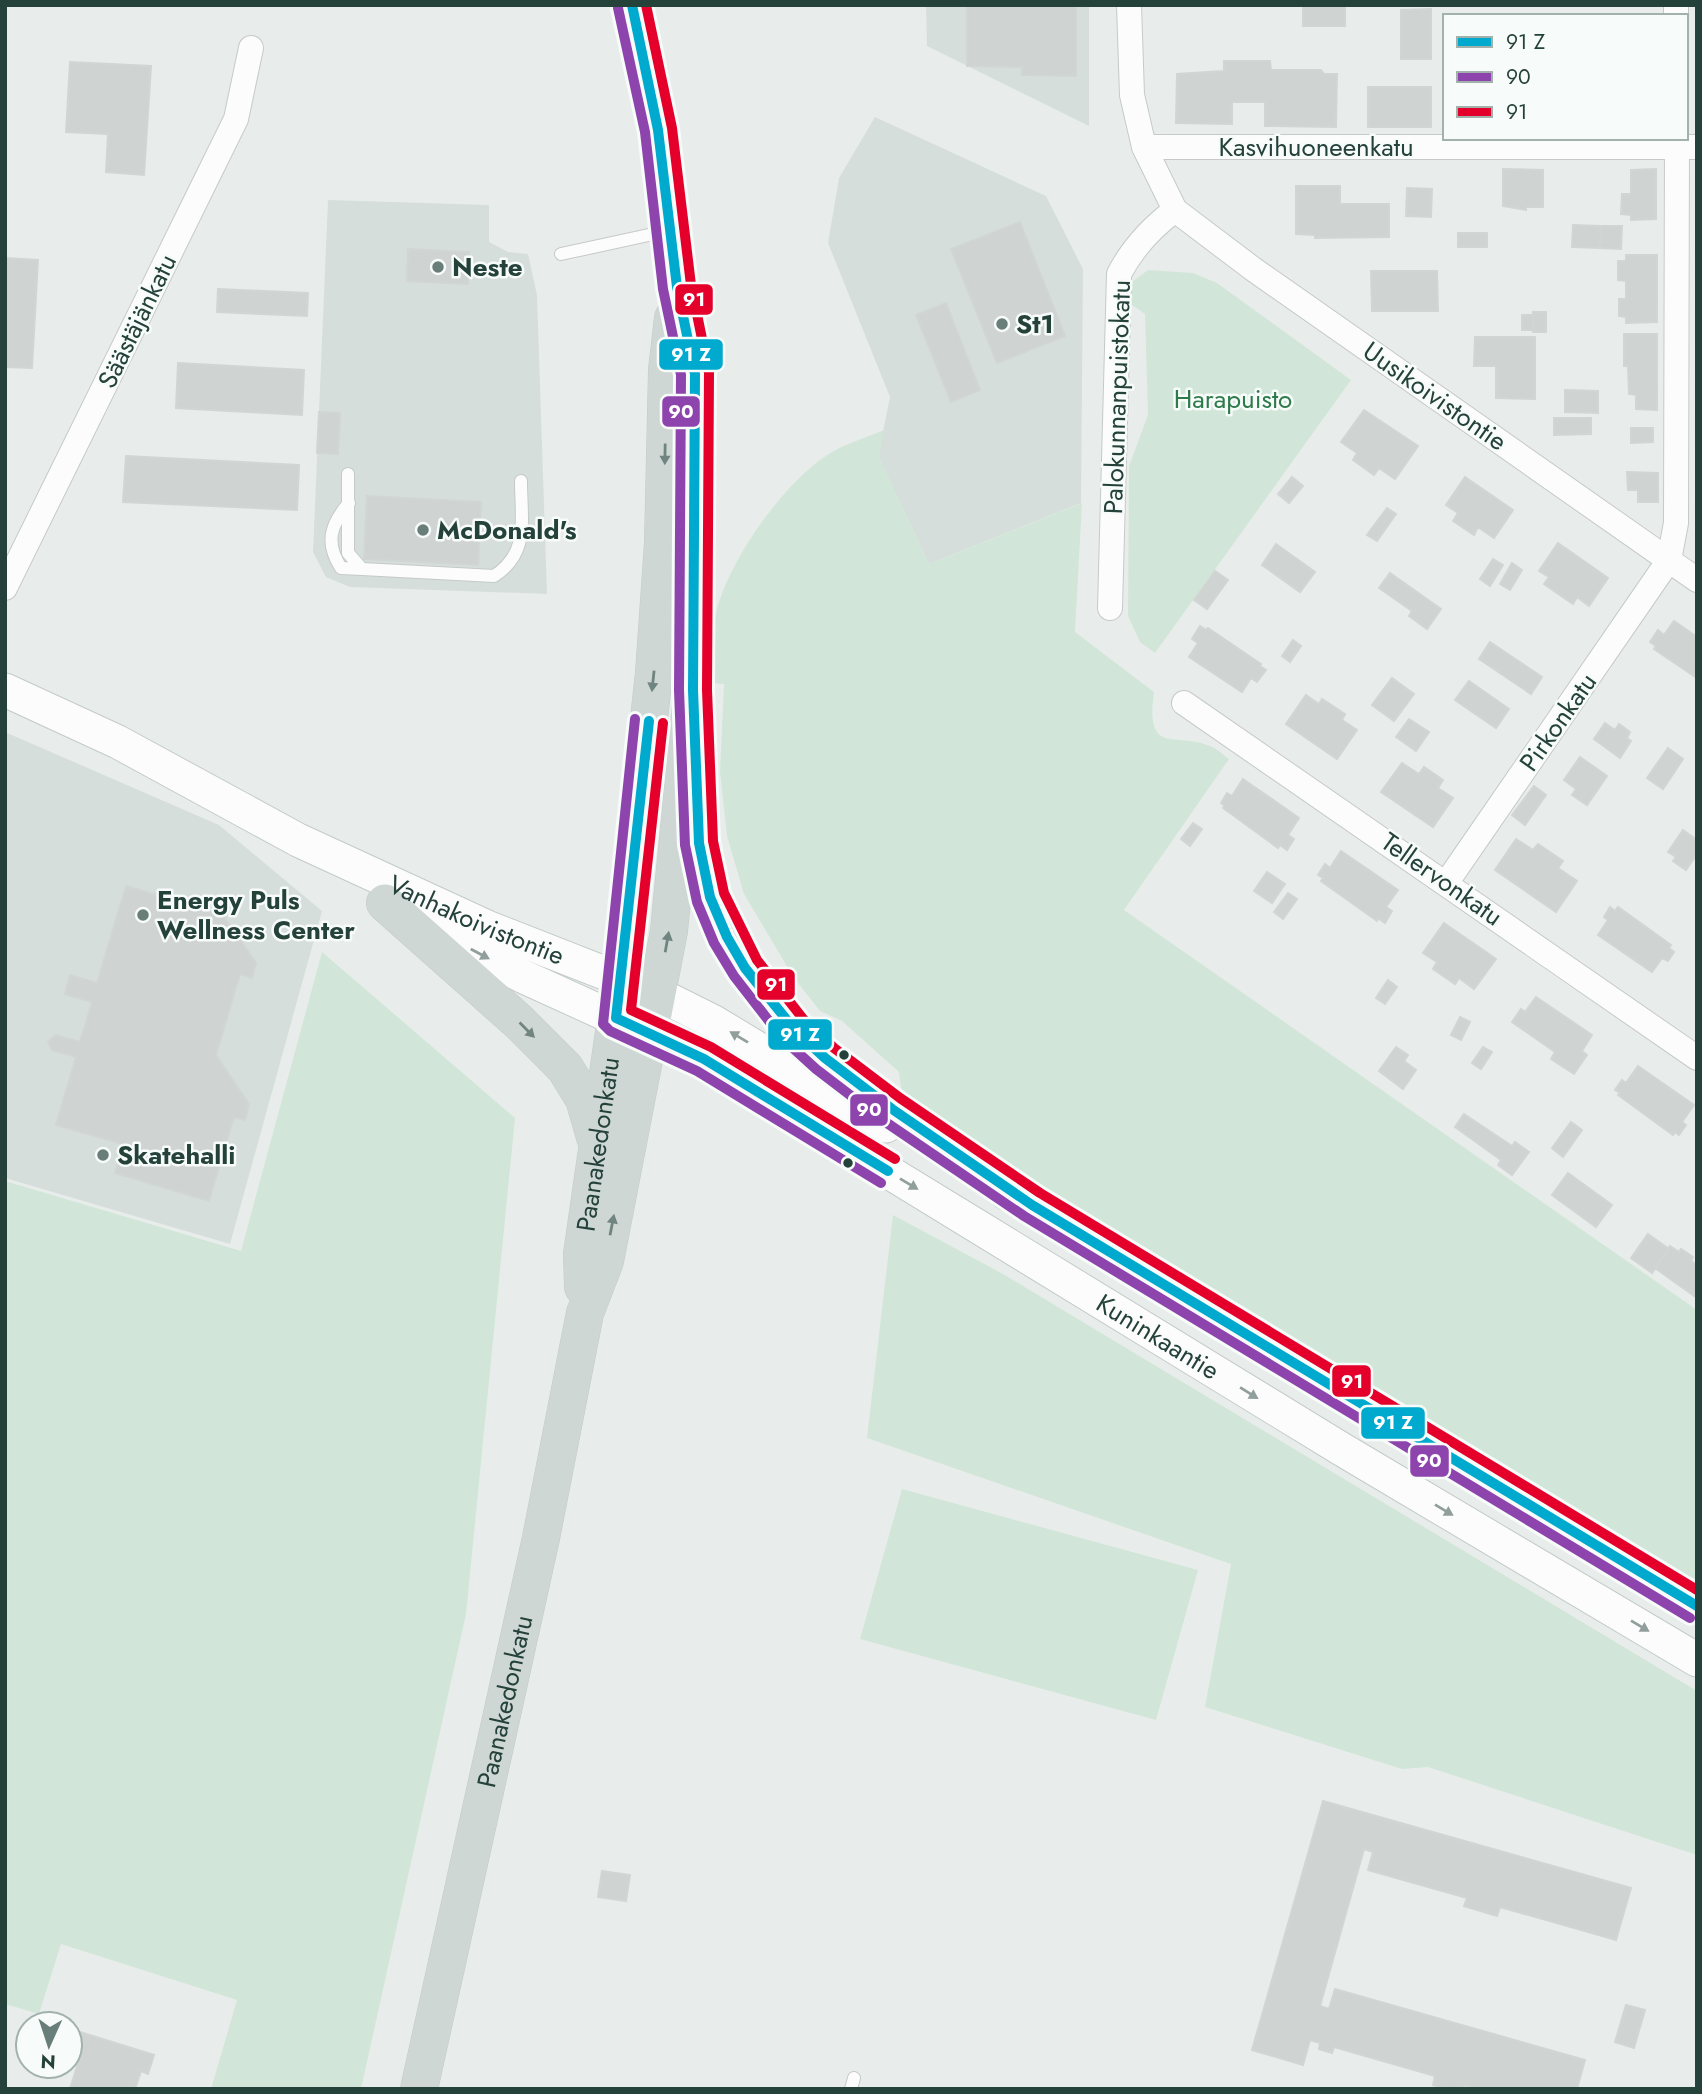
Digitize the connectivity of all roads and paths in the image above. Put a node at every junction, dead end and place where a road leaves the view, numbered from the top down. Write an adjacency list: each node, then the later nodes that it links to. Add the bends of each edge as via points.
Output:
1 (632, 5): 7 (main road, via 649,73)
2 (1129, 5): 5 (street, via 1132,95)
3 (251, 48): 14 (street, Säästäjänkatu, via 236,119)
4 (1683, 144): 5 (street, Kasvihuoneenkatu); 12 (street, via 1676,523)
5 (1144, 147): 6 (street)
6 (1175, 210): 12 (street, Uusikoivistontie); 15 (street, Palokunnanpuistokatu, via 1137,244 1119,274)
7 (671, 231): 8 (lane); 9 (main road)
8 (561, 254)
9 (677, 289): 17 (main road, via 695,372 697,535); 22 (main road, Paanakedonkatu, one-way to 22, via 667,370 654,673)
10 (348, 474): 11 (lane, via 348,554 362,569 494,576 511,565 521,541)
11 (521, 481)
12 (1669, 560): 13 (street, Uusikoivistontie); 20 (street, Pirkonkatu)
13 (1697, 580)
14 (5, 588)
15 (1110, 608)
16 (5, 690): 19 (main road, Vanhakoivistontie, via 118,742)
17 (692, 695): 23 (main road, Paanakedonkatu, one-way to 17, via 669,931); 28 (main road, via 702,866 716,914 732,947 805,1044 855,1085 985,1168)
18 (1185, 704): 20 (street, Tellervonkatu)
19 (298, 840): 21 (main road, Vanhakoivistontie); 22 (main road, Vanhakoivistontie, via 487,927)
20 (1447, 882): 26 (street, Tellervonkatu)
21 (385, 903): 24 (main road, Vanhakoivistontie, one-way to 24, via 522,976); 27 (main road, one-way to 27, via 565,1069 584,1099)
22 (620, 978): 23 (main road, Vanhakoivistontie); 24 (main road, Paanakedonkatu)
23 (658, 994): 25 (main road, Paanakedonkatu); 28 (main road, Kuninkaantie, one-way to 23, via 962,1171 714,1022)
24 (615, 1018): 25 (main road, Kuninkaantie); 27 (main road, Paanakedonkatu)
25 (650, 1033): 29 (main road, Paanakedonkatu, one-way to 25, via 605,1261); 31 (main road, Kuninkaantie, one-way to 31, via 704,1059 1343,1450)
26 (1697, 1058)
27 (596, 1143): 29 (main road, Paanakedonkatu, via 582,1254)
28 (1032, 1205): 30 (main road, Kuninkaantie)
29 (585, 1313): 32 (main road, Paanakedonkatu, via 541,1538)
30 (1697, 1606)
31 (1697, 1660)
32 (419, 2089)

